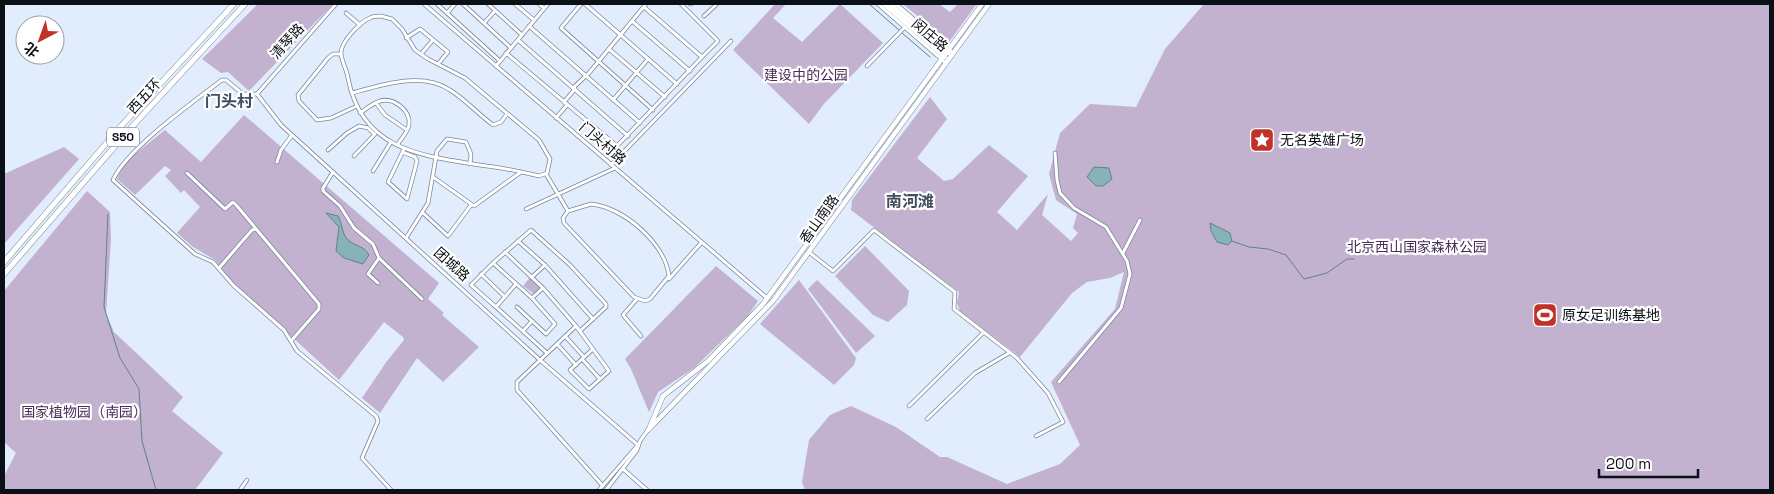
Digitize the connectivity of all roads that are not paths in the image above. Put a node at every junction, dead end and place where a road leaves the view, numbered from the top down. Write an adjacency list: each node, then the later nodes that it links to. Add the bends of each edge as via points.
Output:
1 (234, 4): 105 (highway, 西五环 / S50, via 129,118)
2 (246, 4): 109 (highway, 西五环 / S50, via 128,130)
3 (336, 4): 60 (street, 清琴路)
4 (424, 4): 51 (street, 门头村路)
5 (437, 4): 26 (street)
6 (455, 4): 26 (street)
7 (463, 4): 30 (street)
8 (488, 4): 24 (street)
9 (515, 4): 28 (street)
10 (539, 4): 23 (street)
11 (548, 4): 23 (street)
12 (581, 4): 49 (street, via 560,28)
13 (585, 4): 35 (street)
14 (681, 4): 46 (street, via 718,41)
15 (717, 4): 27 (street)
16 (878, 4): 33 (street, 闵庄路)
17 (884, 4): 33 (main road, 闵庄路)
18 (890, 4): 45 (main road, 闵庄路)
19 (896, 4): 45 (street, 闵庄路)
20 (981, 4): 45 (main road, 香山南路)
21 (989, 4): 45 (main road, 香山南路)
22 (645, 5): 29 (street); 46 (street)
23 (544, 8): 28 (street)
24 (496, 11): 30 (street); 34 (street)
25 (346, 13): 31 (street)
26 (447, 13): 48 (street)
27 (704, 16)
28 (534, 20): 32 (street)
29 (632, 22): 35 (street); 53 (street)
30 (484, 23): 40 (street)
31 (360, 26): 36 (street, via 370,18 392,18); 43 (street, via 347,40)
32 (529, 26): 34 (street); 55 (street)
33 (906, 26): 45 (main road, 闵庄路); 52 (street)
34 (522, 35): 38 (street)
35 (621, 35): 41 (street); 47 (street)
36 (406, 38): 37 (street, via 420,29); 44 (street)
37 (433, 40): 44 (street); 50 (street, via 448,52)
38 (518, 40): 40 (street); 58 (street)
39 (731, 40): 84 (street)
40 (511, 48): 42 (street)
41 (609, 48): 49 (street); 54 (street)
42 (506, 53): 48 (street); 64 (street)
43 (341, 54): 59 (street); 65 (street, via 328,58 298,95 299,101 317,120 331,118)
44 (421, 54): 50 (street)
45 (947, 56): 102 (main road, 香山南路); 120 (main road, 香山南路)
46 (702, 58): 53 (street)
47 (648, 59): 54 (street); 56 (street)
48 (500, 61): 51 (street)
49 (598, 62): 55 (street); 57 (street)
50 (438, 64): 68 (street, via 465,78)
51 (496, 66): 69 (street, 门头村路)
52 (867, 66)
53 (690, 71): 56 (street)
54 (636, 72): 57 (street); 61 (street)
55 (585, 75): 58 (street); 62 (street)
56 (677, 84): 61 (street)
57 (625, 85): 62 (street); 66 (street)
58 (575, 89): 64 (street, via 564,102); 74 (street)
59 (352, 93): 65 (street); 68 (street, via 402,81 426,82 449,89 493,125)
60 (257, 94): 73 (street, 团城路); 108 (street, via 242,94 222,80 166,124 118,168 113,180 195,254)
61 (665, 97): 66 (street)
62 (613, 100): 70 (street)
63 (376, 103): 67 (street); 71 (street, via 385,115); 71 (street, via 392,100 401,107 409,119)
64 (567, 105): 69 (street); 74 (street, via 614,145)
65 (357, 106): 67 (street)
66 (653, 110): 70 (street)
67 (360, 113): 72 (street)
68 (508, 114): 89 (street, via 539,140 550,159)
69 (556, 118): 84 (street, 门头村路)
70 (640, 123): 74 (street)
71 (407, 130): 76 (street)
72 (376, 133): 75 (street); 77 (street, via 359,126); 80 (street)
73 (292, 135): 82 (street); 86 (street, 团城路)
74 (628, 136)
75 (391, 142): 76 (street); 85 (street)
76 (397, 145): 78 (street)
77 (328, 150)
78 (403, 151): 78 (street, via 388,182 407,199 412,190 417,161); 81 (street)
79 (1055, 153): 103 (street, via 1060,193 1074,208 1106,227)
80 (354, 156)
81 (436, 159): 83 (street); 83 (street, via 441,145 447,139 454,139 466,142 470,148); 90 (street)
82 (277, 162)
83 (470, 164): 87 (street)
84 (613, 167): 91 (street); 100 (street, 门头村路)
85 (373, 171)
86 (333, 172): 98 (street, 团城路); 104 (street, via 323,191 340,206 354,228 373,244)
87 (521, 172): 89 (street, via 539,176); 92 (street)
88 (187, 173): 97 (street, via 225,209 233,202)
89 (546, 174): 91 (street)
90 (433, 177): 92 (street); 95 (street)
91 (557, 193): 93 (street); 94 (street)
92 (471, 205): 95 (street, via 448,236)
93 (526, 209)
94 (568, 211): 112 (street, via 591,204 609,207 634,222 662,257 669,272); 119 (street, via 562,218 567,228)
95 (423, 213): 98 (street)
96 (1140, 220): 103 (street)
97 (256, 229): 108 (street); 131 (street, via 319,304 319,309)
98 (406, 238): 137 (street, 团城路)
99 (518, 241): 101 (street); 107 (street); 123 (street, via 531,230 570,265 606,304 606,308)
100 (701, 243): 112 (street); 120 (street, 门头村路)
101 (505, 252): 106 (street); 111 (street)
102 (810, 253): 128 (street, via 833,271 874,230 955,292 954,309); 143 (main road, 香山南路, via 761,315)
103 (1123, 253): 140 (street, via 1130,274 1121,308)
104 (378, 258): 113 (street, via 368,274); 118 (street)
105 (4, 262)
106 (493, 263): 110 (street); 114 (street)
107 (545, 265): 111 (street); 123 (street)
108 (219, 268): 131 (street, via 234,286 284,330)
109 (4, 274)
110 (481, 274): 116 (street); 121 (street, via 471,285)
111 (533, 276): 115 (street)
112 (667, 281): 119 (street, via 650,299)
113 (378, 283)
114 (516, 284): 116 (street); 117 (street)
115 (543, 288): 117 (street); 125 (street)
116 (505, 297): 121 (street)
117 (532, 298): 124 (street, via 555,324 546,334)
118 (422, 299)
119 (637, 299): 130 (street, via 623,315)
120 (768, 299): 143 (main road, 香山南路, via 708,361 663,396)
121 (496, 307): 126 (street)
122 (517, 307): 124 (street)
123 (593, 319): 127 (street)
124 (532, 321): 126 (street)
125 (576, 326): 127 (street); 129 (street)
126 (523, 331): 135 (street)
127 (580, 331): 133 (street)
128 (984, 332): 134 (street); 141 (street)
129 (565, 336): 132 (street); 136 (street)
130 (641, 336)
131 (291, 341): 150 (street, via 297,351 376,416 378,421 362,458)
132 (557, 344): 135 (street); 138 (street)
133 (592, 349): 136 (street); 139 (street, via 609,371)
134 (1010, 352): 142 (street, via 975,373); 144 (street, via 1048,393 1063,422)
135 (548, 353): 137 (street)
136 (583, 358): 138 (street); 139 (street)
137 (540, 360): 145 (street, 团城路); 148 (street, via 517,382 516,390)
138 (576, 365): 139 (street, via 570,370 589,389)
139 (600, 379)
140 (1059, 382)
141 (909, 406)
142 (927, 419)
143 (648, 430): 145 (street, 香山南路)
144 (1036, 436)
145 (638, 445): 146 (street, 香山南路); 148 (street, 香山南路)
146 (623, 469): 152 (street, 香山南路); 153 (street)
147 (247, 480): 149 (street)
148 (603, 486): 151 (street, 香山南路)
149 (240, 490)
150 (391, 490)
151 (599, 490)
152 (606, 490)
153 (647, 490)

